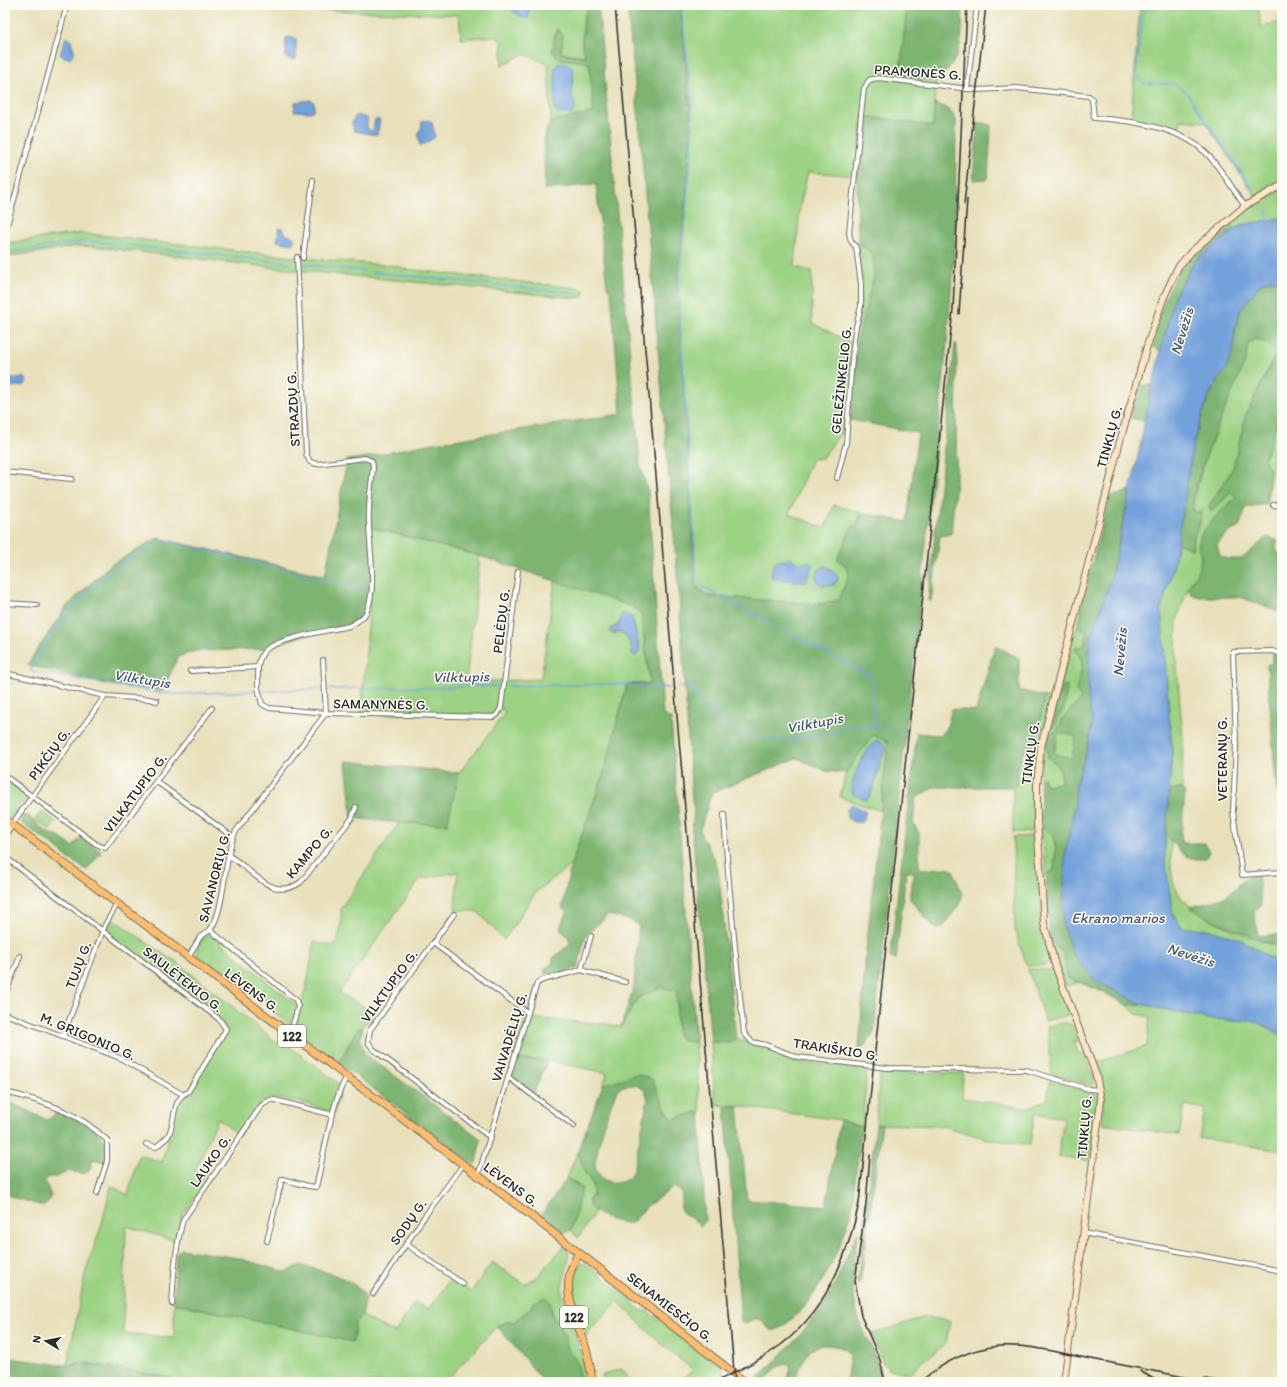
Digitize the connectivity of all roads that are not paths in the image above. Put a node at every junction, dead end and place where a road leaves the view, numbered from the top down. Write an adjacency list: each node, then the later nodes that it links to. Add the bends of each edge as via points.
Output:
1 (67, 5): 8 (street)
2 (977, 5): 4 (street, PRAMONĖS G.)
3 (864, 89): 4 (street, PRAMONĖS G., via 869,80 874,78); 13 (street, GELEŽINKELIO G., via 848,233 856,247 861,306 852,358 846,444)
4 (967, 89): 7 (street, via 1017,88 1089,96 1092,99 1094,118 1126,121 1189,140 1205,152)
5 (313, 180): 10 (street)
6 (1282, 185): 7 (main road, TINKLŲ G.)
7 (1245, 206): 58 (main road, TINKLŲ G., via 1184,260 1170,282 1155,321 1132,396 1040,747 1037,822 1044,923 1055,965)
8 (5, 233)
9 (296, 257): 21 (street, STRAZDŲ G., via 306,454 310,462 317,464 365,458 372,461 374,467 369,510 372,583 370,602 358,622 281,642 267,649)
10 (303, 258)
11 (5, 472): 12 (street)
12 (72, 478)
13 (838, 478)
14 (1273, 505): 15 (street)
15 (1282, 506)
16 (518, 572): 28 (street, PELĖDŲ G., via 501,708 497,716)
17 (5, 603): 18 (street)
18 (37, 605)
19 (1282, 654): 40 (street, VETERANŲ G., via 1267,650 1233,652 1236,744 1233,812 1242,875)
20 (323, 660): 27 (street)
21 (258, 667): 22 (street); 27 (street, SAMANYNĖS G., via 258,688 262,704 269,708)
22 (190, 671)
23 (5, 673): 24 (street)
24 (105, 696): 25 (street, via 149,698); 31 (street, PIKČIŲ G.)
25 (157, 701)
26 (212, 708): 30 (street, VILKATUPIO G.)
27 (326, 713): 28 (street, SAMANYNĖS G.); 37 (street, SAVANORIŲ G.)
28 (493, 717)
29 (5, 776): 31 (street, VILKATUPIO G.)
30 (157, 782): 31 (street, VILKATUPIO G., via 106,848 96,844); 37 (street)
31 (32, 796): 35 (street, PIKČIŲ G.)
32 (356, 807): 38 (street, KAMPO G., via 347,824 301,882 292,889 282,890 270,886)
33 (724, 814): 58 (street, TRAKIŠKIO G., via 744,1033 752,1042 797,1057 888,1068 1032,1070)
34 (5, 819): 35 (main road, LĖVENS G. / 122)
35 (12, 824): 36 (main road); 41 (main road, LĖVENS G. / 122)
36 (5, 834)
37 (233, 837): 38 (street, SAVANORIŲ G.)
38 (229, 856): 44 (street, SAVANORIŲ G., via 217,918)
39 (5, 857): 43 (street, SAULĖTEKIO G.)
40 (1282, 872)
41 (117, 904): 43 (street, TUJŲ G.); 48 (main road, LĖVENS G. / 122)
42 (454, 914): 46 (street, VILKTUPIO G.)
43 (103, 930): 55 (street, TUJŲ G.); 60 (street, SAULĖTEKIO G., via 224,1025 225,1032 188,1092)
44 (210, 930): 48 (street, via 200,937); 54 (street, SAVANORIŲ G., via 296,1000 298,1007)
45 (591, 936): 49 (street)
46 (433, 943): 52 (street); 63 (street, VILKTUPIO G., via 370,1030 368,1042 373,1050)
47 (20, 956): 51 (street)
48 (188, 958): 54 (main road, LĖVENS G. / 122)
49 (581, 970): 50 (street); 52 (street, VAIVADĖLIŲ G., via 537,983)
50 (625, 982)
51 (5, 995)
52 (528, 1013): 57 (street, VAIVADĖLIŲ G.)
53 (5, 1014): 55 (street, M. GRIGONIO G.)
54 (290, 1034): 56 (main road, LĖVENS G. / 122)
55 (63, 1036): 60 (street, M. GRIGONIO G., via 120,1058)
56 (347, 1077): 61 (street, via 340,1088); 65 (main road, LĖVENS G. / 122)
57 (508, 1077): 62 (street); 63 (street, VAIVADĖLIŲ G.)
58 (1100, 1090): 68 (main road, TINKLŲ G., via 1100,1110)
59 (5, 1092): 67 (street, via 43,1102 76,1116 94,1127 107,1140 108,1161)
60 (182, 1094): 64 (street, SAULĖTEKIO G., via 168,1136 156,1147)
61 (333, 1115): 69 (street, via 316,1187 282,1179); 75 (street, LAUKO G., via 275,1100 261,1106 183,1220 177,1244)
62 (574, 1126)
63 (491, 1138): 66 (street, VAIVADĖLIŲ G.)
64 (146, 1144)
65 (463, 1165): 66 (main road, LĖVENS G. / 122); 70 (street, SODŲ G.)
66 (478, 1176): 71 (main road, LĖVENS G. / 122)
67 (97, 1193)
68 (1083, 1233): 72 (street); 79 (main road, TINKLŲ G.)
69 (267, 1241)
70 (406, 1244): 73 (street); 74 (street, SODŲ G.)
71 (580, 1253): 77 (main road, 122, via 571,1268 568,1293 570,1306 588,1356); 78 (main road, SENAMIESČIO G.)
72 (1282, 1271)
73 (463, 1284)
74 (374, 1294)
75 (172, 1304)
76 (1282, 1372): 80 (street)
77 (592, 1382)
78 (745, 1382)
79 (1064, 1382)
80 (1280, 1382)

